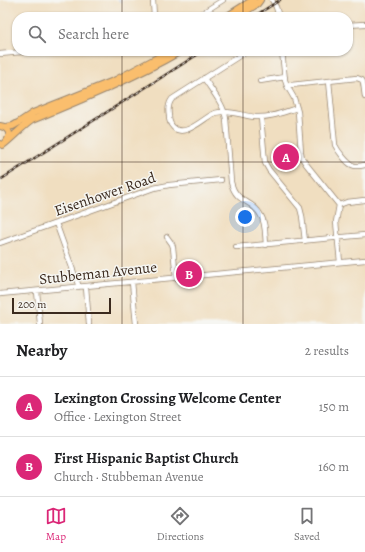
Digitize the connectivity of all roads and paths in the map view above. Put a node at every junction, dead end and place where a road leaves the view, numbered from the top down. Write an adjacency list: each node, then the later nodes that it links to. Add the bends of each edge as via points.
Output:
1 (153, 0): 6 (street)
2 (223, 0): 7 (street)
3 (253, 0): 8 (main road)
4 (260, 0): 9 (main road)
5 (272, 0): 10 (street)
6 (154, 12)
7 (204, 12)
8 (234, 12)
9 (245, 12)
10 (278, 12)
11 (365, 24): 12 (street)
12 (353, 25)
13 (12, 53): 14 (street)
14 (0, 54)
15 (161, 56): 28 (main road, via 116,80 33,114 13,126)
16 (172, 56): 29 (main road, via 98,93 32,120)
17 (239, 56): 20 (street)
18 (282, 56): 19 (street)
19 (284, 77): 21 (street); 23 (street)
20 (204, 78): 26 (street); 26 (street, via 170,101 170,123 176,130 184,131 211,115)
21 (260, 81)
22 (329, 81): 23 (street); 24 (street, via 357,78 362,80); 30 (street, via 335,145 351,165)
23 (287, 86): 25 (street)
24 (365, 97)
25 (297, 108): 27 (street); 33 (street, via 302,158)
26 (224, 112): 27 (street); 40 (street, via 233,190 239,198 261,214)
27 (261, 117): 38 (street, via 265,164 300,208)
28 (3, 126): 29 (main road, via 10,134)
29 (3, 145)
30 (365, 166)
31 (221, 180): 34 (street, Eisenhower Road, via 154,188)
32 (365, 200): 33 (street)
33 (339, 204): 37 (street, via 336,218)
34 (56, 223): 39 (street, Eisenhower Road); 46 (street)
35 (365, 235): 37 (street)
36 (167, 237): 44 (street, via 173,247)
37 (338, 237): 38 (street); 43 (street)
38 (305, 241): 40 (street)
39 (0, 243)
40 (266, 245): 41 (street)
41 (236, 247)
42 (365, 260): 43 (street, Stubbeman Avenue)
43 (340, 262): 44 (street, Stubbeman Avenue)
44 (176, 278): 45 (street, Stubbeman Avenue)
45 (132, 282): 47 (street, Stubbeman Avenue); 52 (street)
46 (79, 287): 47 (street, Stubbeman Avenue); 48 (street, Stubbeman Avenue)
47 (86, 287): 51 (street)
48 (37, 291): 49 (street, Stubbeman Avenue); 50 (street)
49 (0, 294)
50 (40, 324)
51 (89, 324)
52 (136, 324)

